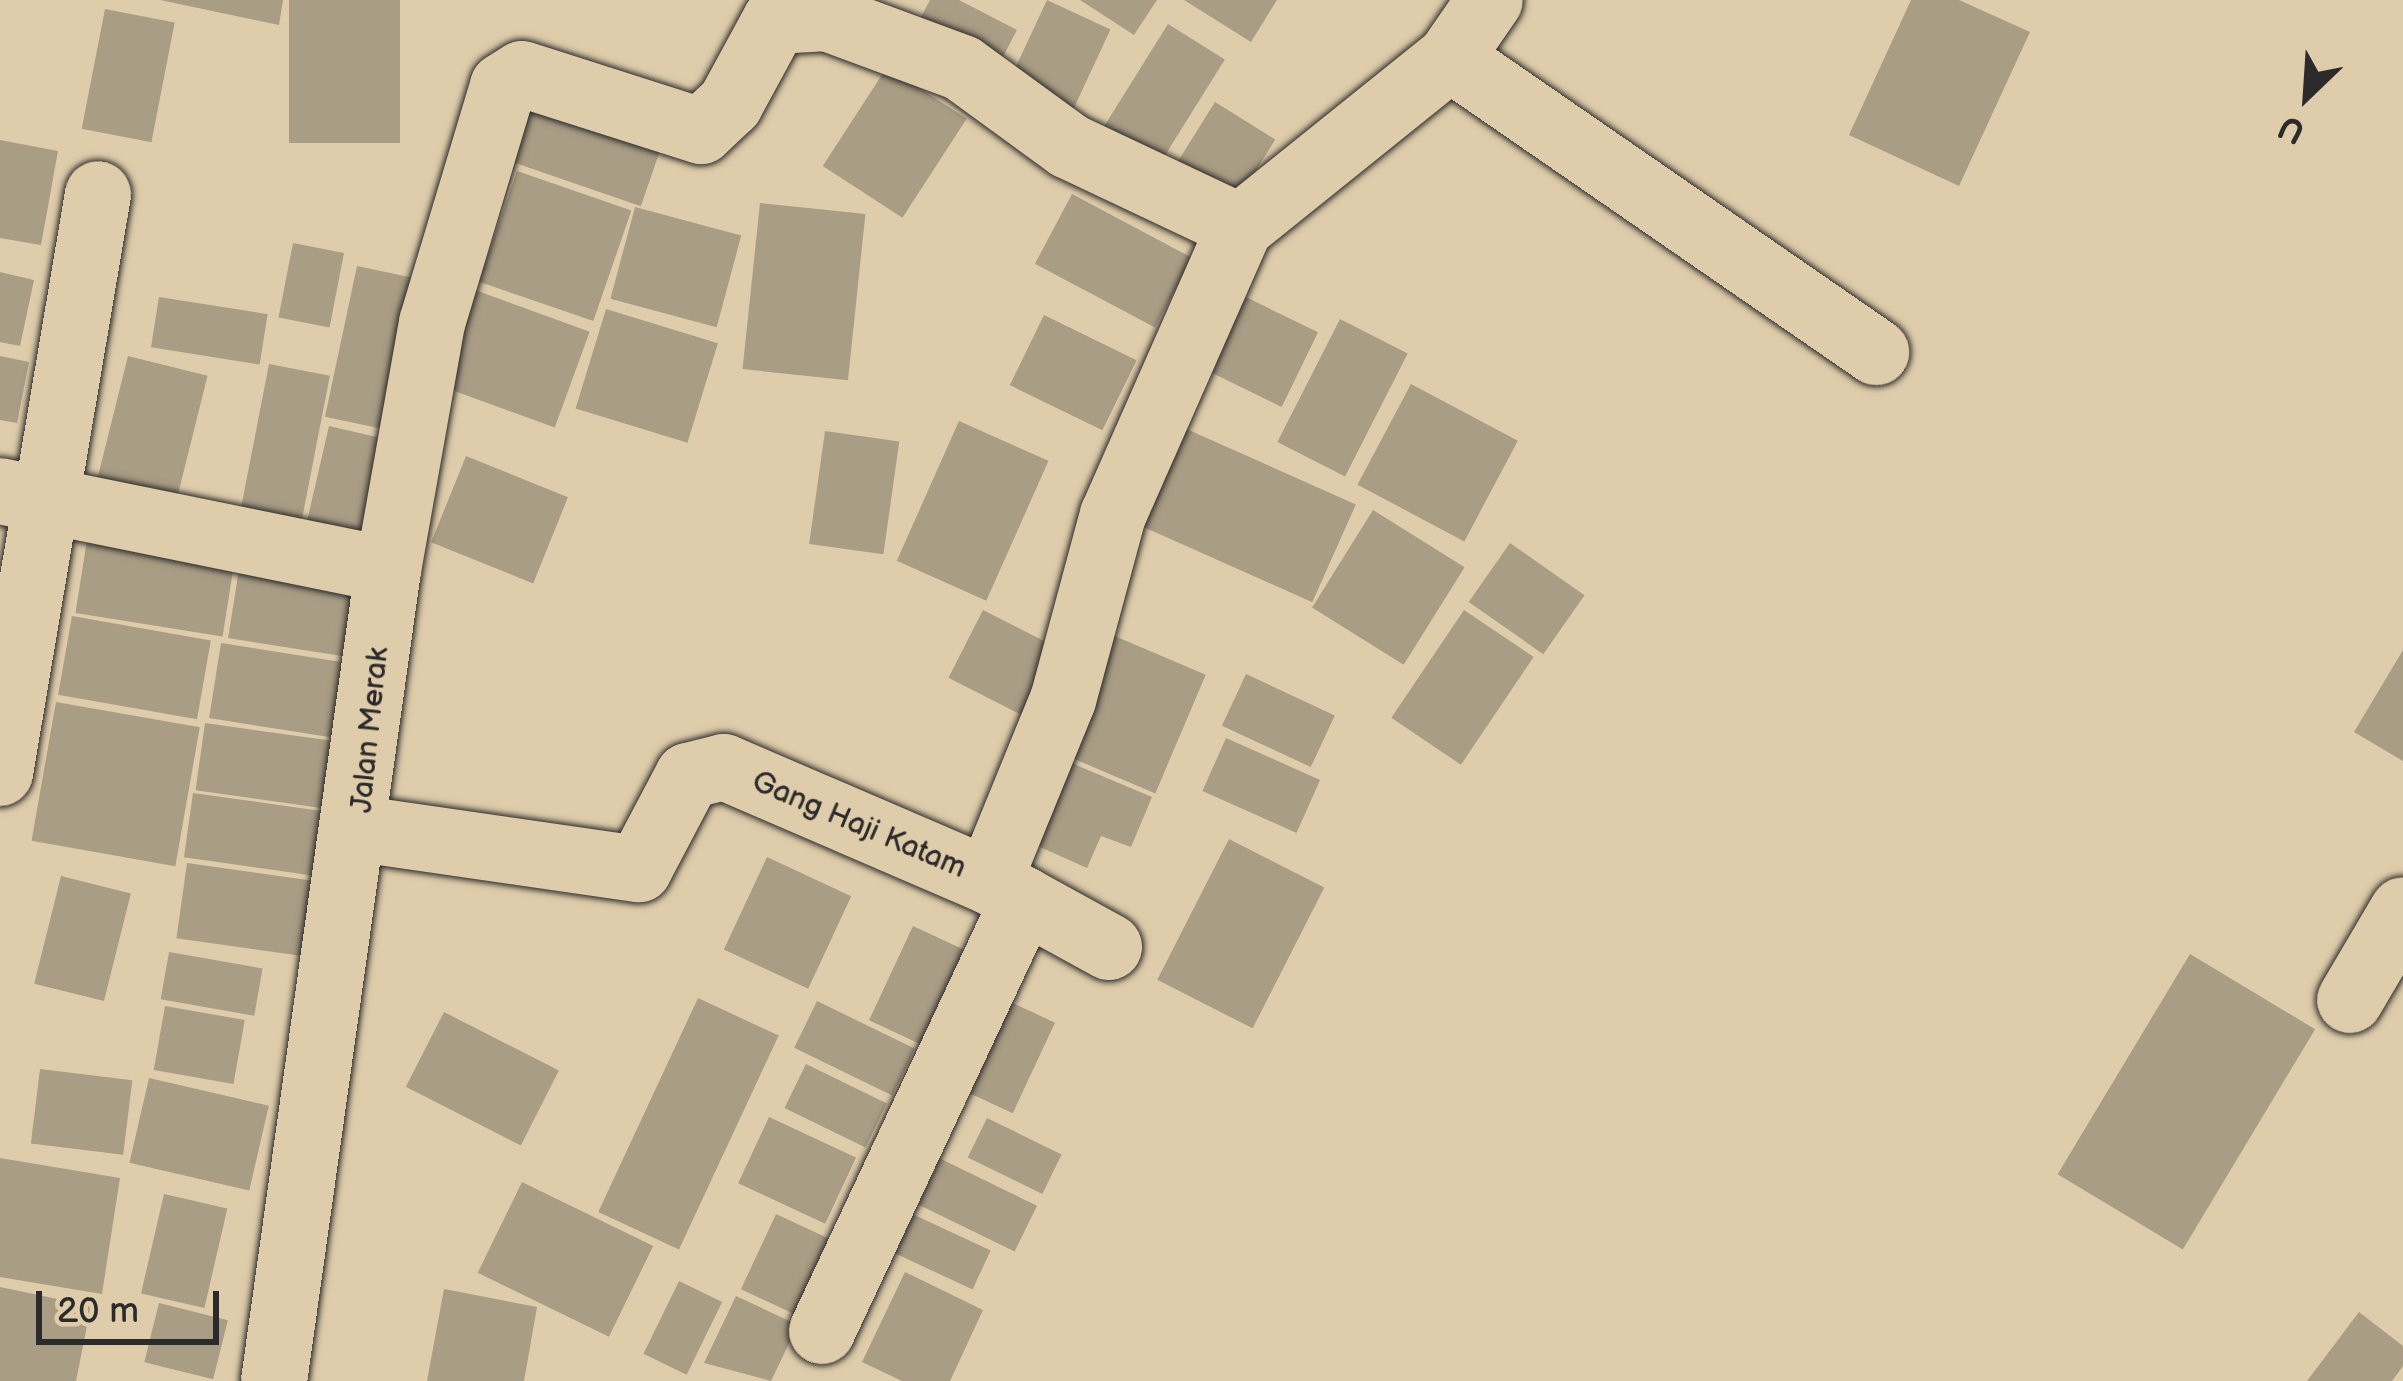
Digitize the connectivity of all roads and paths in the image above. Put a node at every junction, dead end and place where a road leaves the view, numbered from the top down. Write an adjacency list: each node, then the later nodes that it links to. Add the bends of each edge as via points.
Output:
1 (1490, 0): 2 (street)
2 (1450, 58): 4 (street); 5 (street)
3 (98, 194): 6 (street)
4 (1240, 227): 7 (street, Jalan Merak, via 1069,146 962,68 827,18 775,22 730,104 701,131 522,74 503,86 432,323); 10 (street, Gang Haji Katam, via 1113,515)
5 (1876, 352)
6 (27, 495): 7 (street); 8 (street)
7 (388, 569): 9 (street, Jalan Merak)
8 (0, 773)
9 (360, 829): 10 (street, Gang Haji Katam, via 638,869 688,776 724,766); 15 (street, Jalan Merak, via 317,1030)
10 (1007, 891): 12 (street, Gang Haji Katam); 14 (street)
11 (2403, 910): 13 (street)
12 (1109, 947)
13 (2350, 1000)
14 (822, 1331)
15 (274, 1381)

